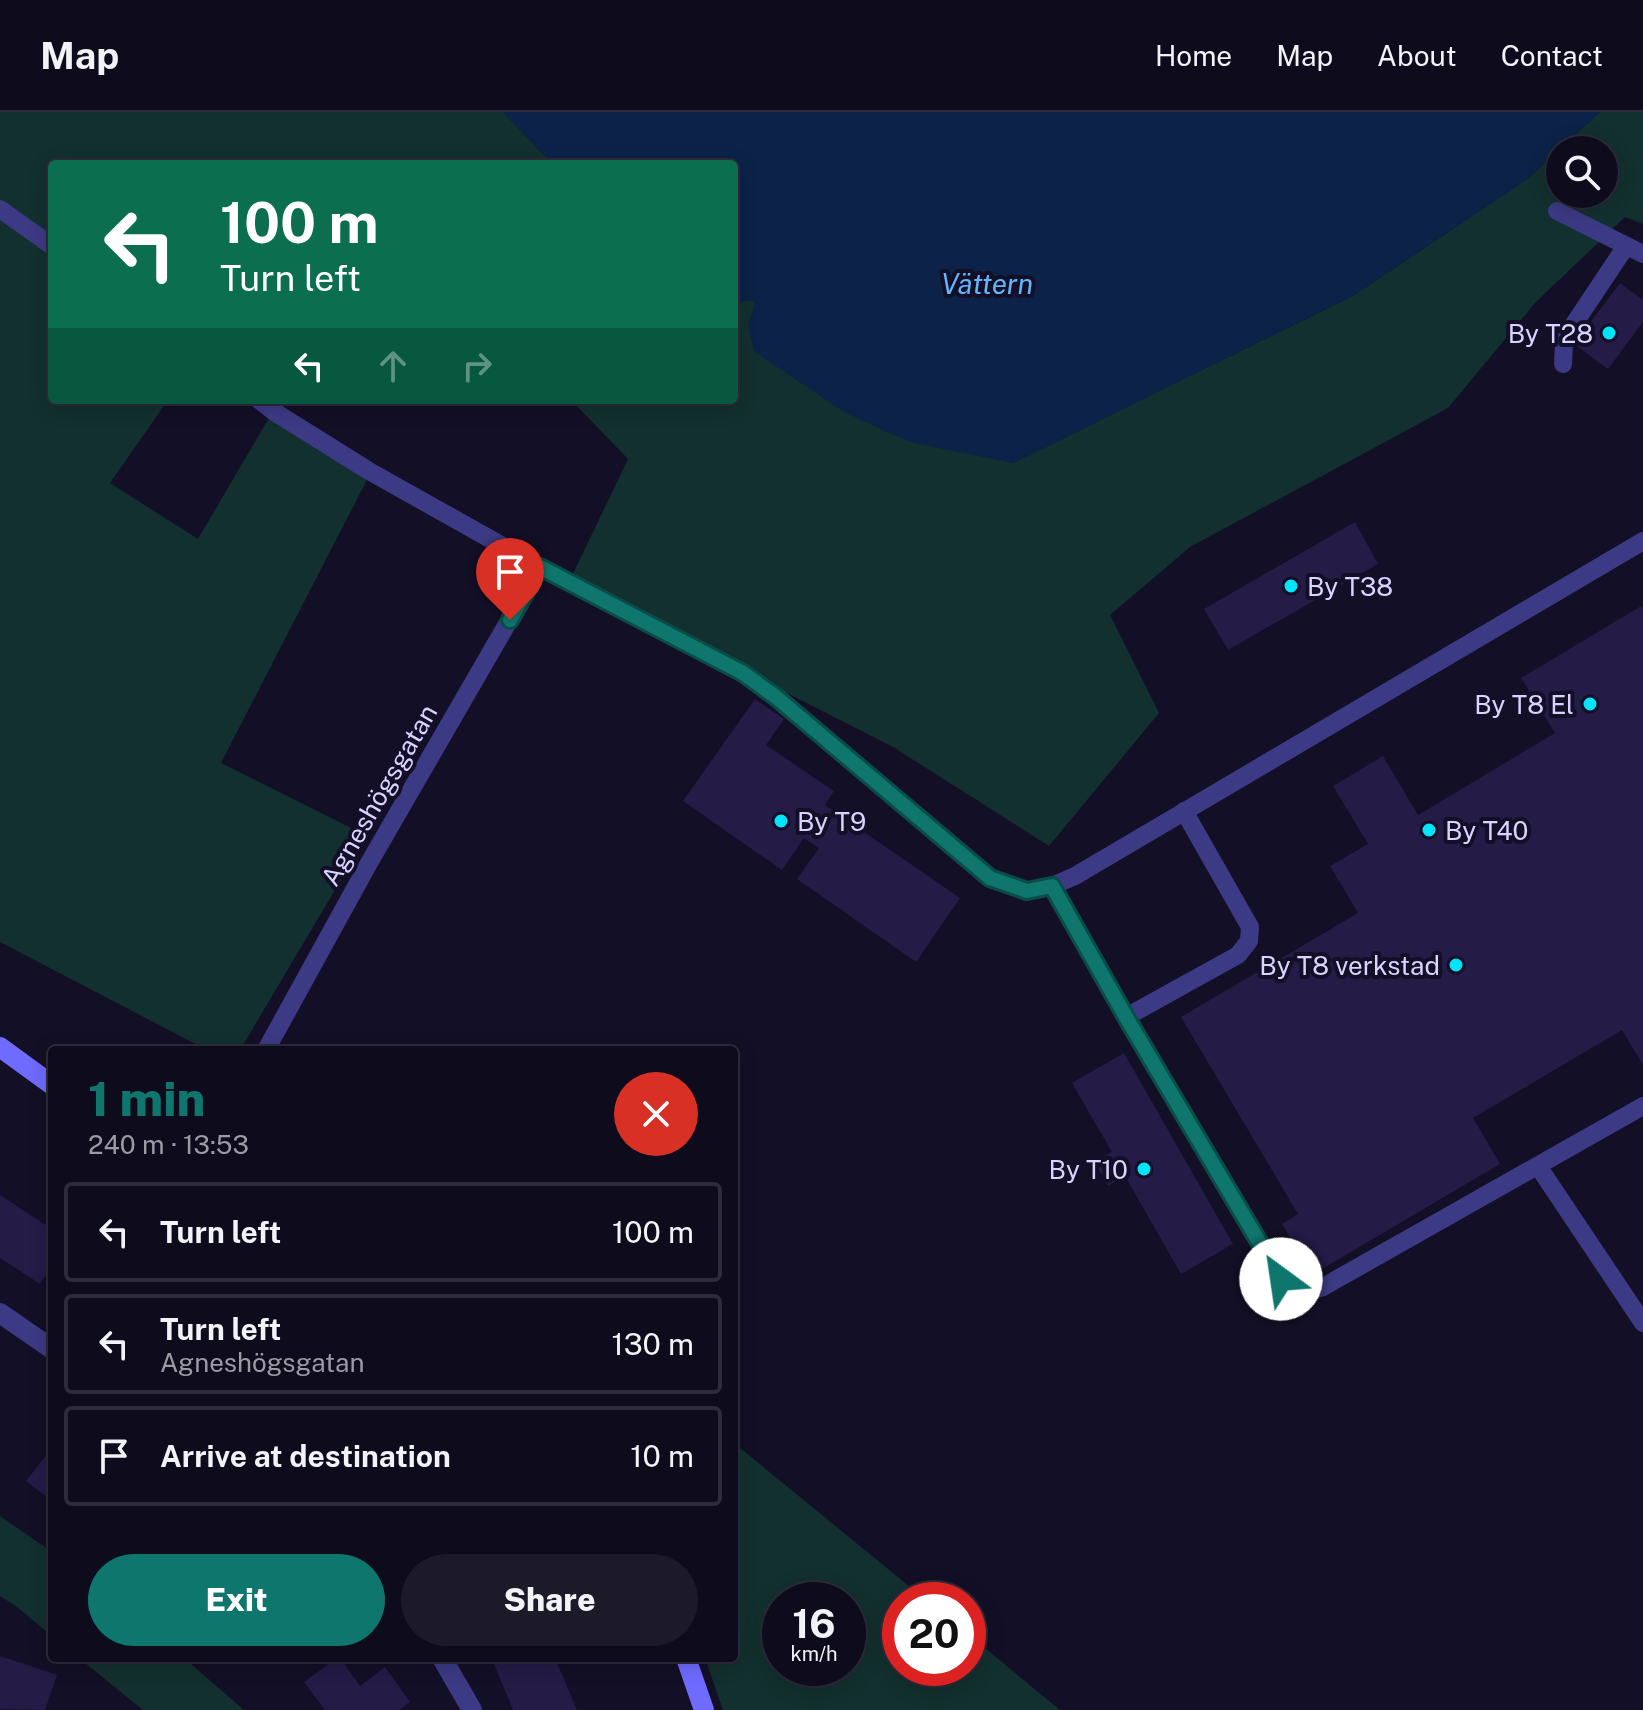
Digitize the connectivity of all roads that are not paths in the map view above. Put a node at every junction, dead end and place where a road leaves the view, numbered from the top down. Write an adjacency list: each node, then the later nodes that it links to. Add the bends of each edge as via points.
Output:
1 (0, 209): 3 (lane)
2 (1557, 211): 4 (lane)
3 (48, 243)
4 (1635, 250): 5 (lane, via 1568,333)
5 (1563, 364)
6 (264, 404): 8 (lane, via 369,471)
7 (1643, 541): 9 (lane)
8 (540, 567): 10 (lane, via 743,673 990,878 1027,891); 12 (lane, Agneshögsgatan)
9 (1184, 811): 10 (lane); 11 (lane, via 1250,927 1249,941 1238,955)
10 (1052, 886): 11 (lane)
11 (1126, 1017): 16 (lane, via 1281,1279 1302,1293 1323,1287)
12 (268, 1046)
13 (0, 1047): 14 (street)
14 (48, 1082)
15 (1643, 1106): 16 (lane)
16 (1538, 1166): 18 (lane)
17 (0, 1313): 19 (street)
18 (1643, 1323)
19 (48, 1346)
20 (444, 1662): 22 (street)
21 (687, 1662): 23 (street)
22 (472, 1710)
23 (704, 1710)

